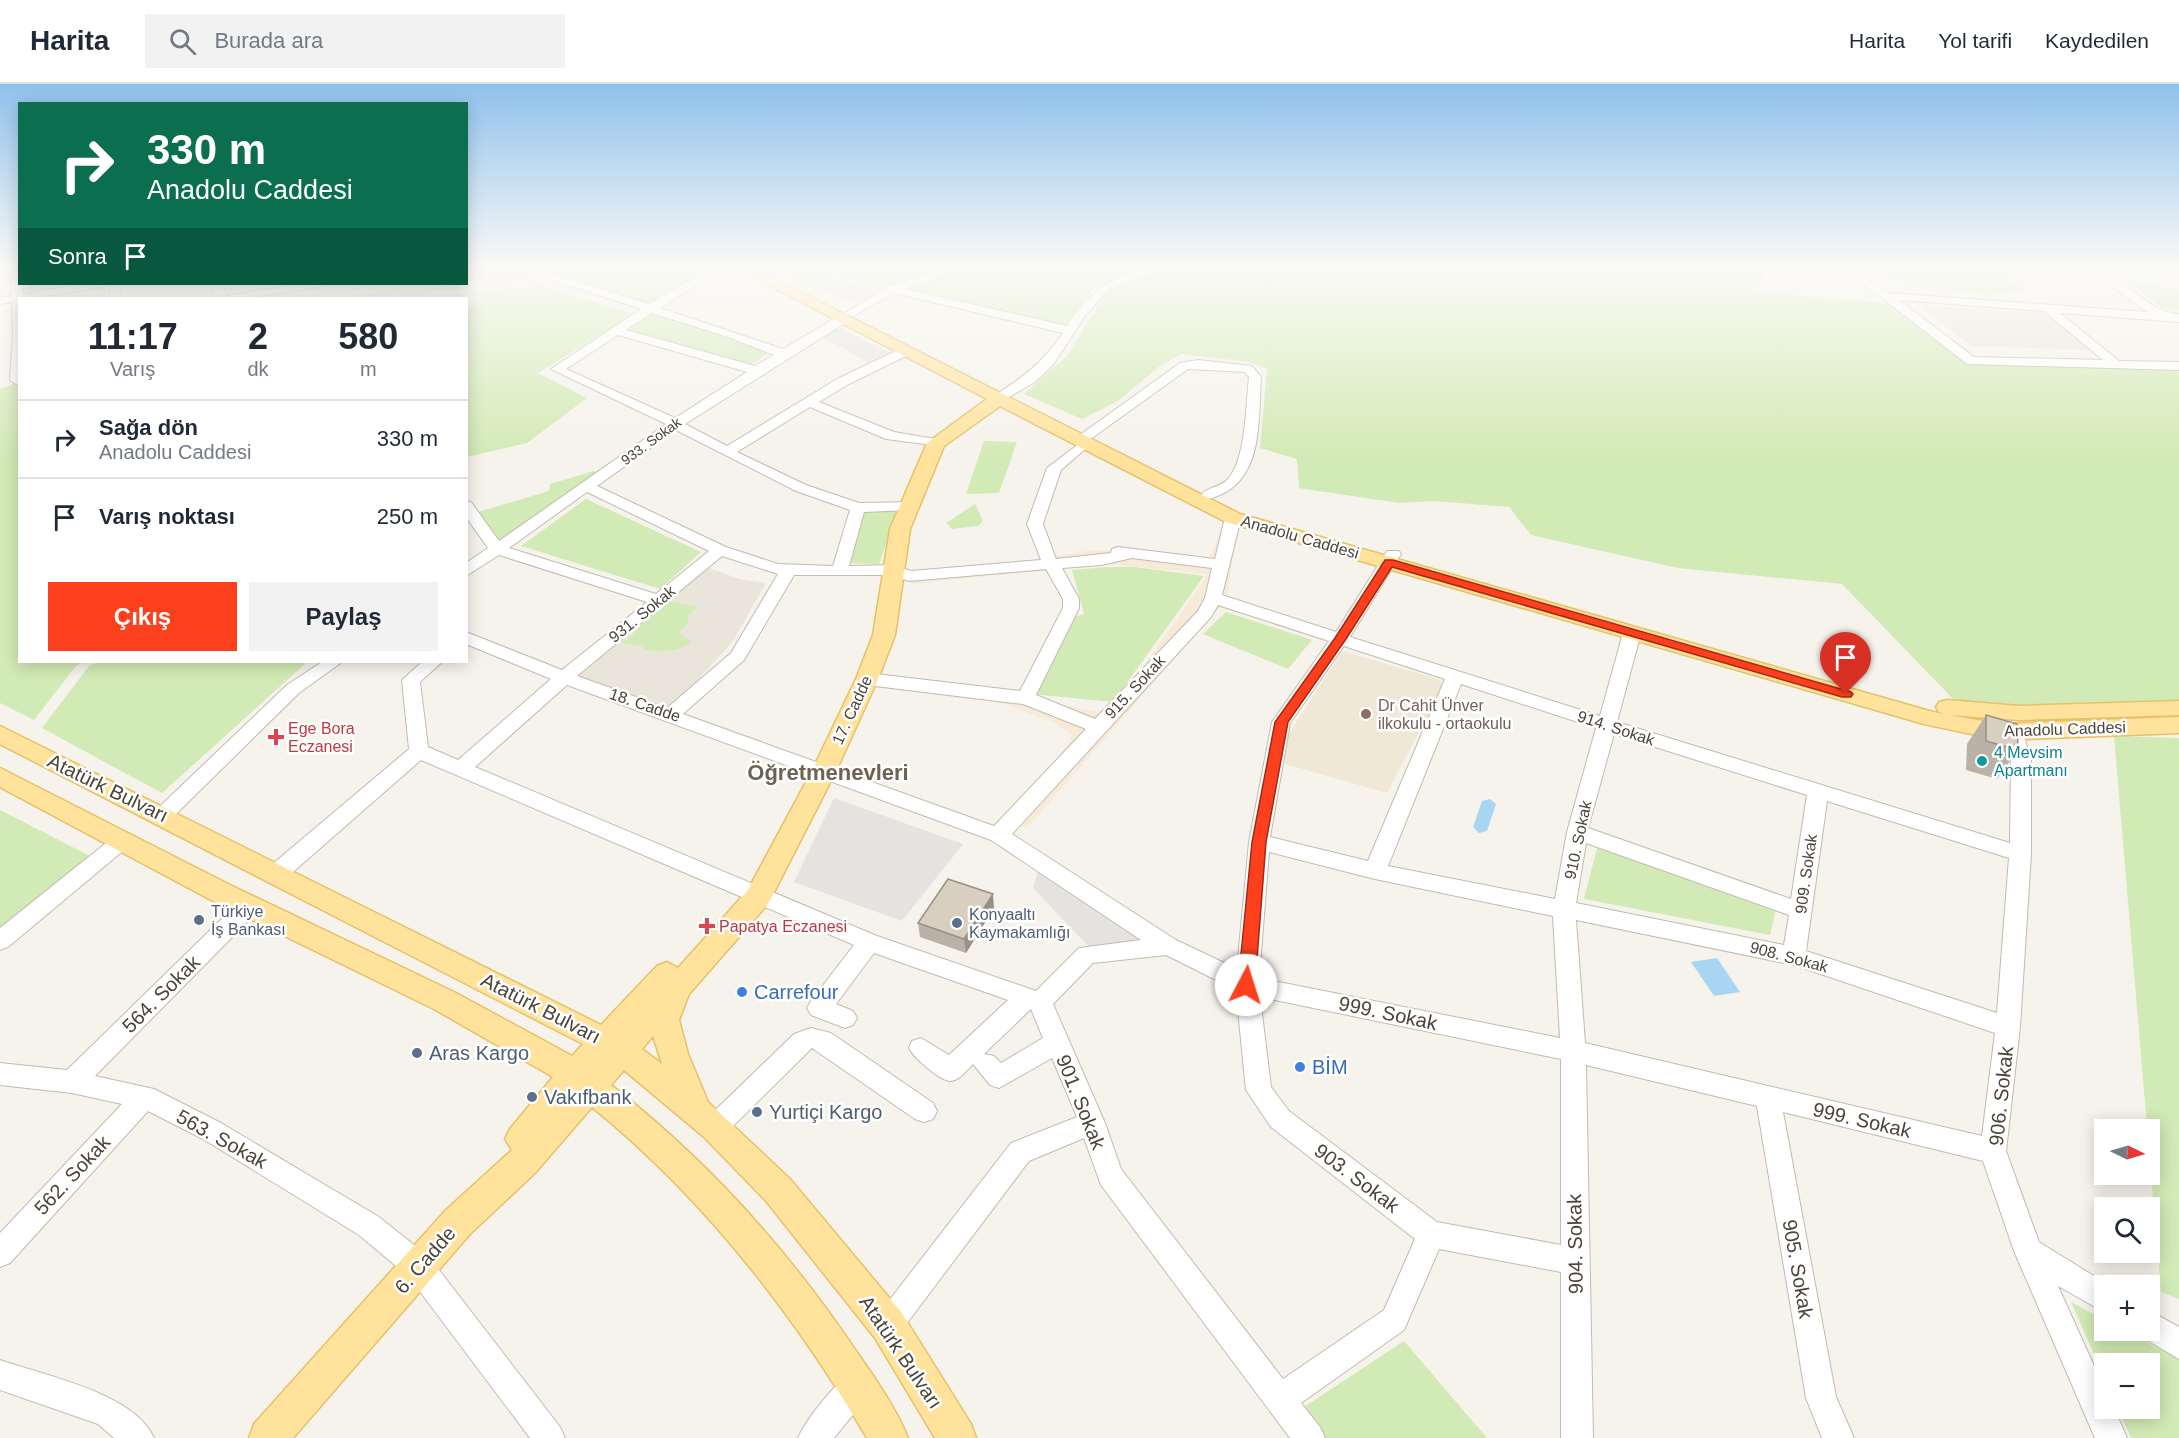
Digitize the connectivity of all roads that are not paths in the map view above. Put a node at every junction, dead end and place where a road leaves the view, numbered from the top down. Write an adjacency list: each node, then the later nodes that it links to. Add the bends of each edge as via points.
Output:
1 (615, 332): 20 (street, via 557,369)
2 (621, 332): 15 (street)
3 (729, 332): 12 (street)
4 (818, 332): 12 (street, 933. Sokak)
5 (871, 332): 11 (main road, Anadolu Caddesi)
6 (875, 332): 18 (main road, Anadolu Caddesi)
7 (1070, 332): 18 (street, via 1049,362)
8 (1933, 332): 13 (street, via 1971,361)
9 (2076, 332): 13 (street)
10 (15, 338): 16 (street)
11 (904, 352): 18 (main road, Anadolu Caddesi); 19 (street)
12 (782, 353): 15 (street, 933. Sokak)
13 (2116, 365): 14 (street)
14 (2179, 366)
15 (755, 370): 20 (street, 933. Sokak)
16 (18, 379): 17 (street)
17 (0, 385)
18 (1002, 397): 21 (main road, Anadolu Caddesi); 22 (main road)
19 (809, 402): 22 (street, via 891,436); 23 (street)
20 (674, 423): 23 (street); 24 (street, 933. Sokak)
21 (1086, 440): 25 (main road, Anadolu Caddesi); 25 (street, via 1184,366 1248,369 1255,377 1240,471 1234,482); 29 (main road, Anadolu Caddesi); 32 (street, via 1061,460 1052,473 1035,524)
22 (936, 443): 26 (main road, 17. Cadde)
23 (727, 452): 27 (street, via 801,488)
24 (588, 487): 30 (street, 933. Sokak); 31 (street)
25 (1208, 495): 33 (main road, Anadolu Caddesi, via 1240,510)
26 (910, 505): 27 (street); 36 (main road, 17. Cadde, via 900,529)
27 (858, 508): 38 (street)
28 (468, 509): 30 (street)
29 (1233, 518): 33 (main road, Anadolu Caddesi); 34 (street, 915. Sokak)
30 (497, 549): 35 (street, 933. Sokak); 40 (street)
31 (720, 550): 37 (street); 40 (street, 931. Sokak)
32 (1047, 558): 34 (street, via 1101,560 1130,554); 36 (street, via 909,576); 49 (street, via 1071,599 1071,608)
33 (1391, 558): 41 (main road, Anadolu Caddesi); 43 (street, 903. Sokak); 50 (main road, Anadolu Caddesi, via 1957,709 2019,713)
34 (1220, 564): 39 (street, 915. Sokak)
35 (468, 570)
36 (896, 570): 38 (street); 48 (main road, 17. Cadde, via 884,635)
37 (788, 571): 38 (street); 51 (street, via 738,656)
38 (839, 571)
39 (1213, 598): 43 (street, 914. Sokak); 54 (street, 915. Sokak, via 1205,614)
40 (658, 600): 47 (street, 931. Sokak)
41 (1632, 633): 52 (street, 910. Sokak); 55 (main road, Anadolu Caddesi, via 1932,719)
42 (468, 638): 47 (street, 18. Cadde)
43 (1340, 639): 46 (street, 914. Sokak); 66 (street, 903. Sokak, via 1281,722)
44 (332, 663): 62 (street, via 293,689)
45 (433, 663): 57 (street, via 411,680)
46 (1455, 676): 52 (street, 914. Sokak); 68 (street)
47 (564, 678): 51 (street, 18. Cadde); 58 (street, 931. Sokak)
48 (867, 679): 49 (street); 59 (main road, 17. Cadde)
49 (1026, 698): 54 (street)
50 (2179, 708)
51 (672, 714): 59 (street, 18. Cadde)
52 (1606, 725): 61 (street, 914. Sokak); 63 (street, 910. Sokak)
53 (2179, 725): 55 (main road, Anadolu Caddesi)
54 (1098, 727): 64 (street, 915. Sokak)
55 (2014, 732): 67 (street, 906. Sokak, via 2021,758)
56 (0, 734): 62 (main road, Atatürk Bulvarı)
57 (419, 751): 58 (street); 69 (street)
58 (459, 770): 70 (street)
59 (824, 771): 64 (street, 999. Sokak); 70 (main road, 17. Cadde)
60 (0, 776): 65 (main road)
61 (1818, 791): 67 (street, 914. Sokak); 73 (street, 909. Sokak)
62 (163, 815): 69 (main road, Atatürk Bulvarı)
63 (1577, 832): 72 (street, 910. Sokak); 73 (street)
64 (998, 835): 76 (street, 999. Sokak)
65 (123, 840): 71 (main road); 74 (street)
66 (1259, 842): 68 (street, 908. Sokak); 79 (street, 903. Sokak)
67 (2020, 854): 82 (street, 906. Sokak)
68 (1375, 871): 72 (street, 908. Sokak)
69 (277, 873): 84 (main road, Atatürk Bulvarı)
70 (751, 894): 75 (street); 78 (main road, 17. Cadde); 84 (main road)
71 (249, 906): 89 (main road, via 377,965 530,1047); 90 (street, 564. Sokak)
72 (1564, 909): 77 (street, 908. Sokak); 86 (street, 910. Sokak)
73 (1801, 911): 77 (street, 909. Sokak)
74 (0, 941)
75 (869, 942): 80 (street); 81 (street, via 819,1008)
76 (1168, 946): 79 (street, 999. Sokak); 80 (street, via 1087,954)
77 (1794, 956): 82 (street, 908. Sokak)
78 (681, 983): 84 (main road, 17. Cadde); 94 (main road, via 664,1020 673,1054)
79 (1246, 985): 86 (street, 999. Sokak); 97 (street, 903. Sokak, via 1259,1090 1280,1119)
80 (1033, 1000): 83 (street, 901. Sokak); 85 (street, via 950,1070)
81 (845, 1018)
82 (2008, 1027): 96 (street, 906. Sokak)
83 (1057, 1042): 87 (street, via 999,1077); 95 (street, 901. Sokak)
84 (613, 1045): 89 (main road, 17. Cadde); 94 (main road, Atatürk Bulvarı)
85 (921, 1048)
86 (1573, 1051): 92 (street, 999. Sokak); 100 (street, 904. Sokak)
87 (985, 1064)
88 (0, 1074): 90 (street, 563. Sokak)
89 (581, 1081): 101 (main road, 6. Cadde, via 523,1162 458,1222); 107 (main road, via 679,1165 730,1218 794,1296)
90 (72, 1082): 91 (street, 563. Sokak)
91 (145, 1097): 99 (street, 562. Sokak); 101 (street, 563. Sokak, via 212,1131 369,1226)
92 (1768, 1098): 96 (street, 999. Sokak); 117 (street, 905. Sokak, via 1821,1398)
93 (924, 1111): 94 (street, via 822,1040 811,1038)
94 (705, 1119): 103 (main road, Atatürk Bulvarı, via 778,1190)
95 (1092, 1123): 103 (street, via 1020,1152); 108 (street, 901. Sokak, via 1110,1176)
96 (1993, 1151): 98 (street, 906. Sokak)
97 (1431, 1234): 100 (street, 903. Sokak); 108 (street, via 1394,1320)
98 (2028, 1251): 102 (street); 118 (street, 906. Sokak)
99 (0, 1253)
100 (1575, 1261): 116 (street, 904. Sokak)
101 (419, 1267): 110 (main road, 6. Cadde); 111 (street, 563. Sokak)
102 (2094, 1292)
103 (888, 1325): 114 (main road, Atatürk Bulvarı)
104 (2160, 1332): 105 (street)
105 (2179, 1344)
106 (0, 1375): 109 (street, via 107,1412)
107 (858, 1384): 112 (street); 113 (main road)
108 (1280, 1399): 115 (street, 901. Sokak)
109 (138, 1438)
110 (268, 1438)
111 (549, 1438)
112 (814, 1438)
113 (889, 1438)
114 (957, 1438)
115 (1309, 1438)
116 (1577, 1438)
117 (1838, 1438)
118 (2111, 1438)

